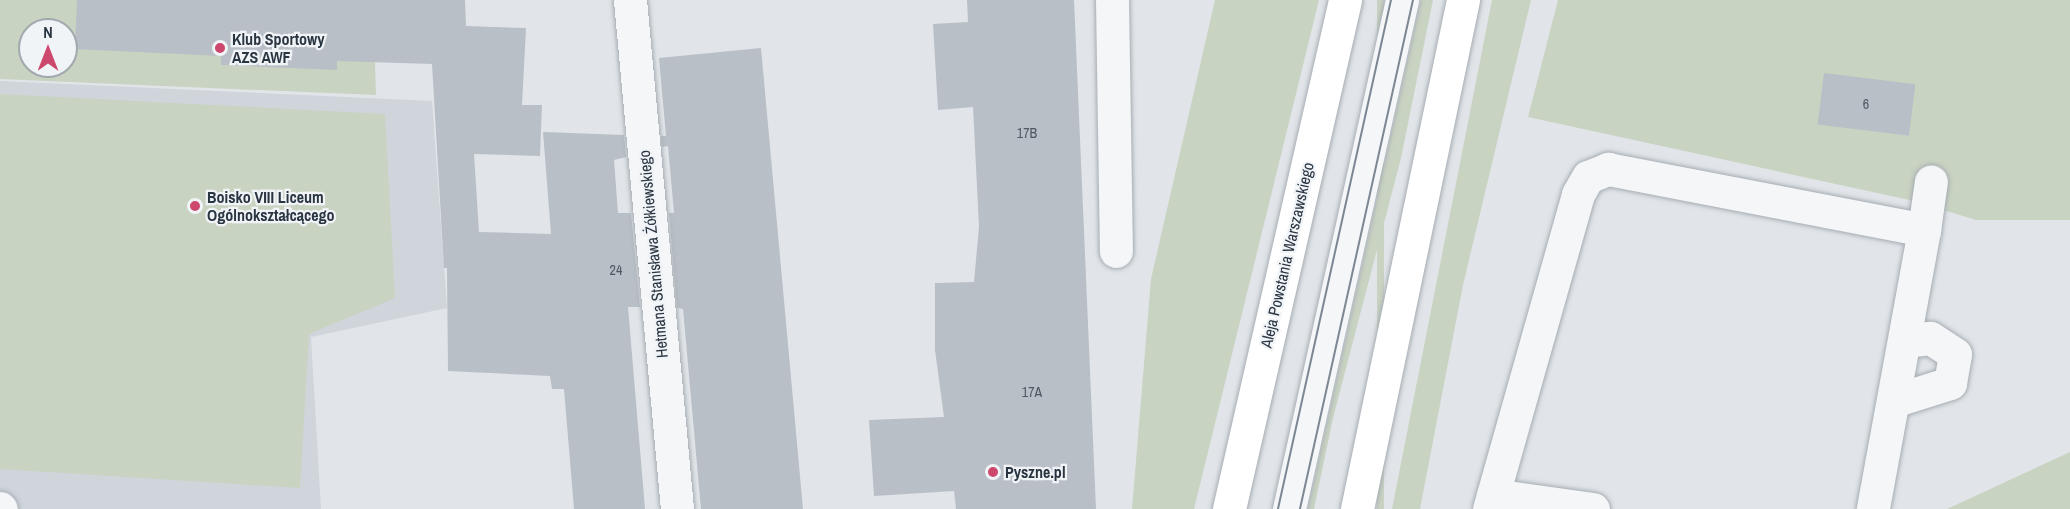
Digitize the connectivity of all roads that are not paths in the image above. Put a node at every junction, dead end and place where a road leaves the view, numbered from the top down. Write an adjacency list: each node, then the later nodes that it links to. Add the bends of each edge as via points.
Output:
1 (630, 0): 13 (street, Hetmana Stanisława Żółkiewskiego)
2 (1112, 0): 8 (street)
3 (1344, 0): 14 (main road, Aleja Powstania Warszawskiego)
4 (1402, 0): 15 (street)
5 (1463, 0): 11 (main road)
6 (1931, 182): 7 (street)
7 (1924, 230): 9 (street); 12 (street, via 1608,169 1588,177 1578,194)
8 (1116, 251)
9 (1904, 341): 10 (street); 10 (street, via 1930,338 1955,354 1950,383)
10 (1893, 401): 19 (street)
11 (1363, 475): 16 (street); 17 (main road)
12 (1491, 502): 18 (street)
13 (677, 509)
14 (1229, 509)
15 (1289, 509)
16 (1347, 509)
17 (1357, 509)
18 (1593, 509)
19 (1873, 509)

